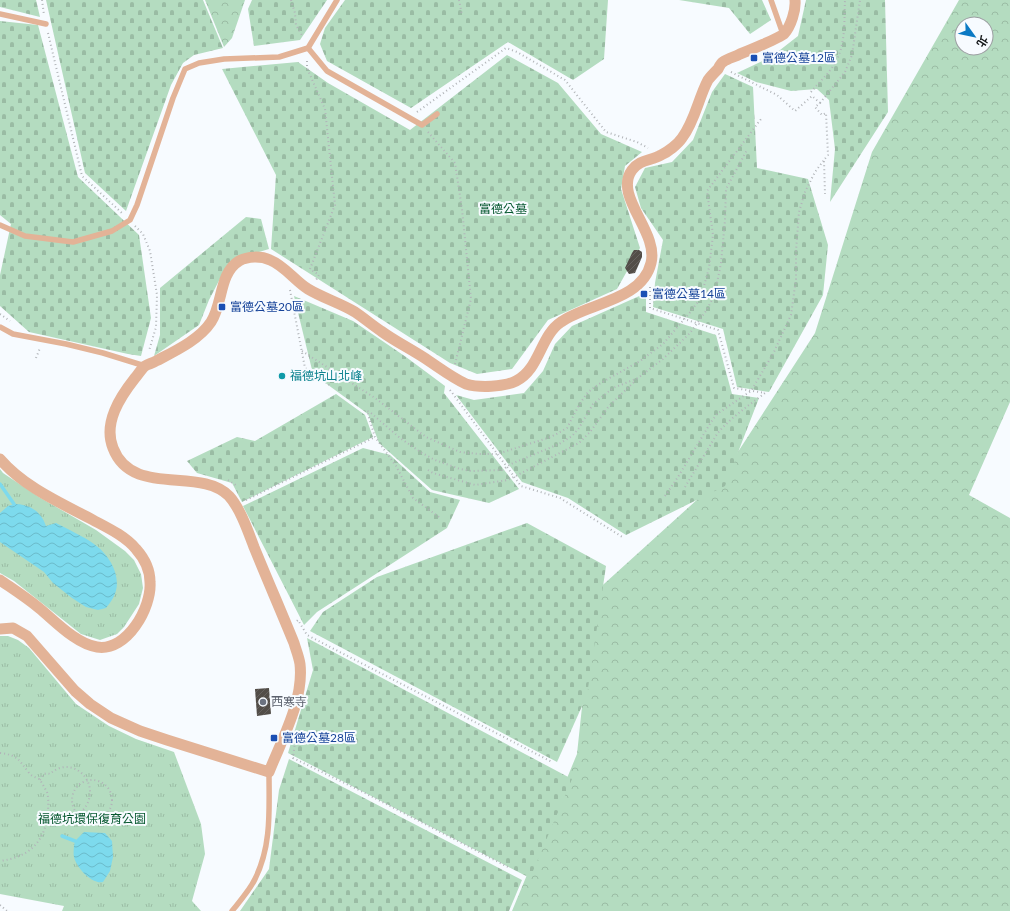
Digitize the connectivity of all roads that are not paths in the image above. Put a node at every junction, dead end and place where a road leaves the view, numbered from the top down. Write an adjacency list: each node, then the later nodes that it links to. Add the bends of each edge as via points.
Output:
1 (337, 0): 7 (lane)
2 (771, 0): 6 (lane)
3 (795, 0): 6 (street, via 790,23)
4 (0, 14): 5 (lane)
5 (46, 24)
6 (783, 34): 11 (street, via 723,62 708,80 696,113 682,139 661,156 643,161 632,170 628,178 628,188 633,207 652,245 651,264 641,282 624,294 567,317 559,323 548,336 529,370 516,382 473,386 466,384 350,309 310,290 281,267 260,257 238,261 230,271 212,321 205,330 172,353)
7 (308, 48): 8 (lane, via 327,71 422,125); 9 (lane, via 279,57 224,59 199,63 186,69 173,98 137,205 130,220 112,231 73,242 25,236)
8 (437, 114)
9 (0, 226)
10 (0, 327): 11 (lane, via 13,334 66,344)
11 (145, 366): 15 (street, via 130,385 111,419 112,447 119,460 142,476 195,482 218,489 230,498 246,528 300,662 301,679 295,708)
12 (0, 459): 13 (street, via 35,488 110,529 135,548 148,568 150,595 146,610 131,631 114,644 96,647 73,636)
13 (0, 580)
14 (0, 629): 15 (street, via 13,628 27,636 75,691 111,718 140,731)
15 (269, 772): 16 (lane, via 267,844 262,864 255,880)
16 (232, 911)

